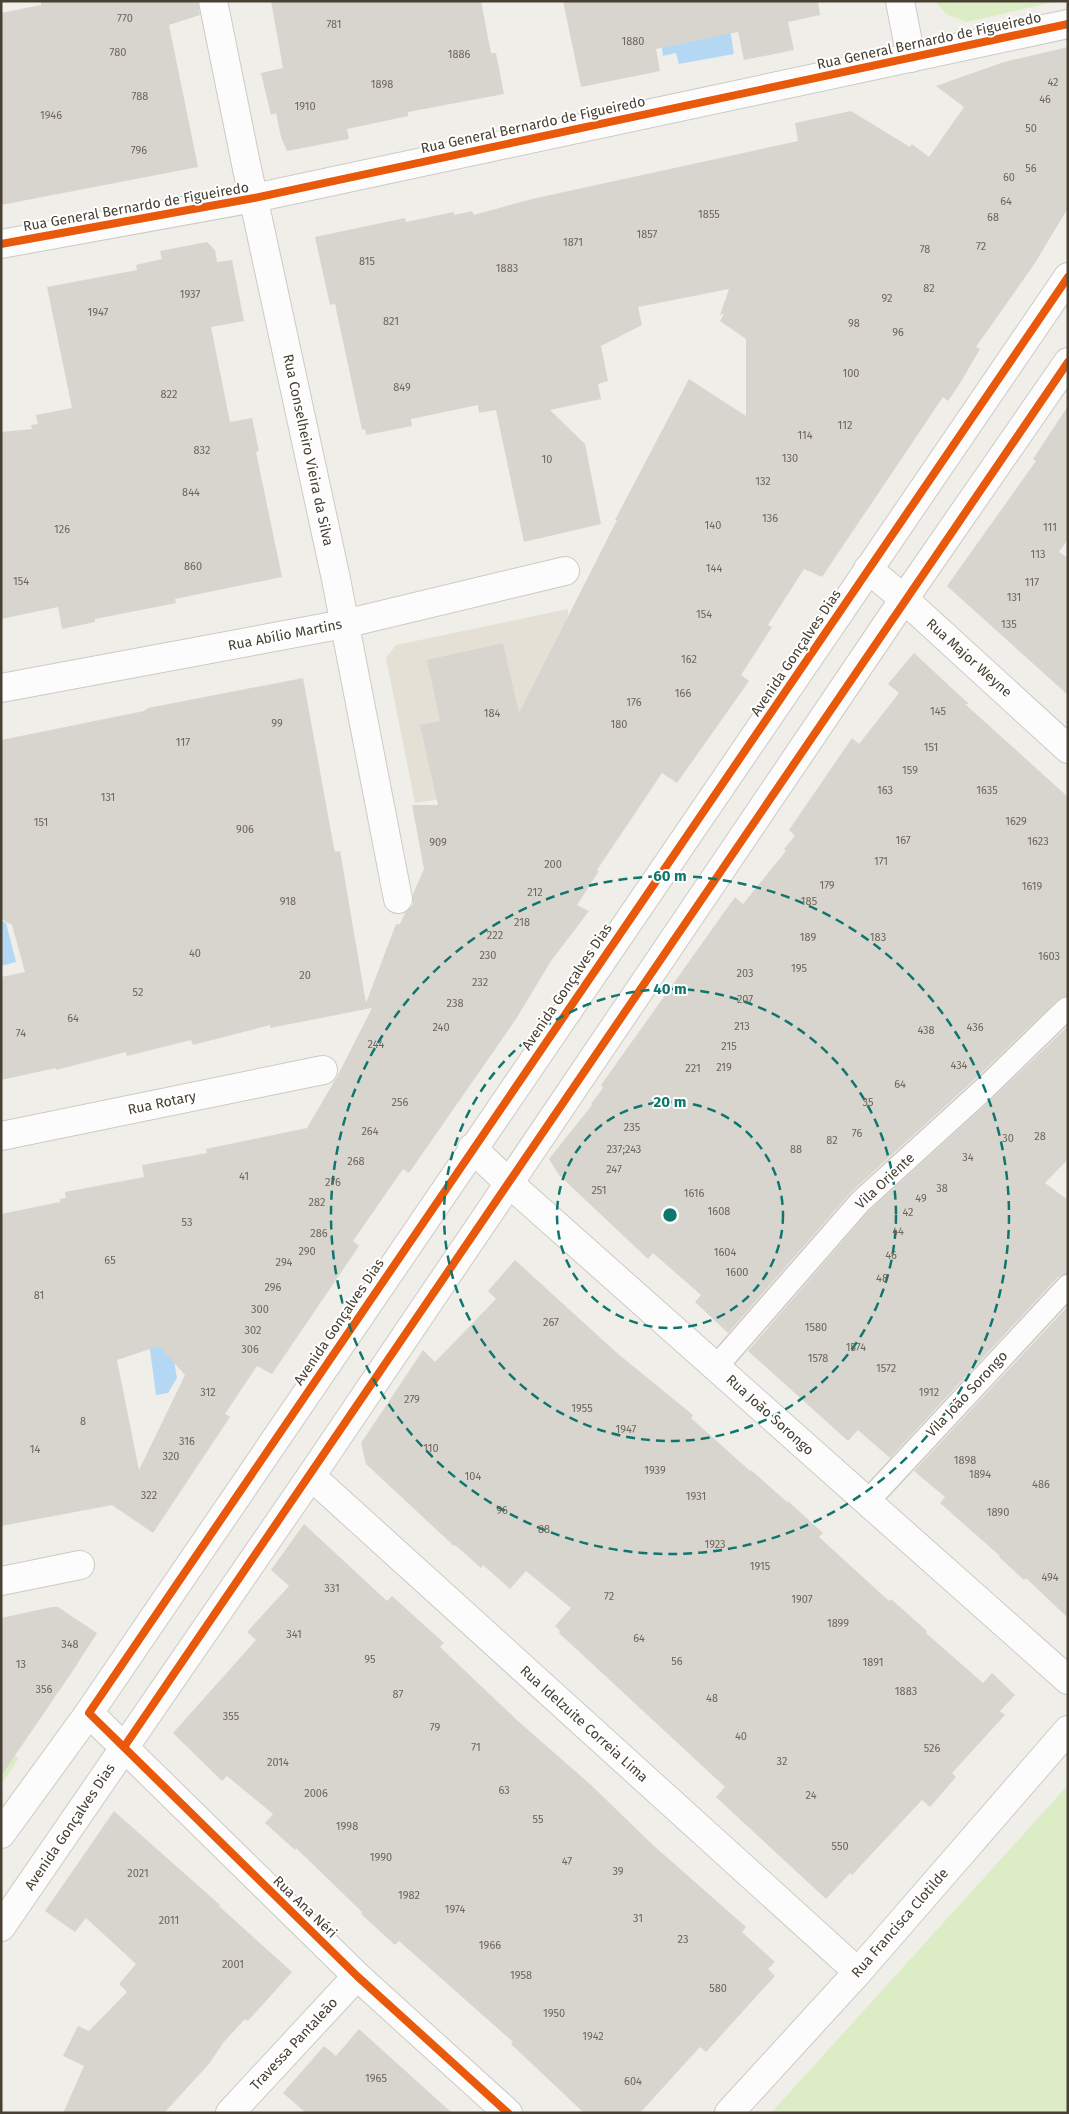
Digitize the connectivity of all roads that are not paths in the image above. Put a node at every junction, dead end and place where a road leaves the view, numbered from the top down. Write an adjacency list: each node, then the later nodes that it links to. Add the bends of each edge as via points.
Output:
1 (214, 1): 5 (street, Rua Conselheiro Vieira da Silva)
2 (900, 1): 4 (street)
3 (1068, 24): 4 (street, Rua General Bernardo de Figueiredo)
4 (911, 58): 5 (street, Rua General Bernardo de Figueiredo)
5 (254, 198): 6 (street, Rua General Bernardo de Figueiredo); 12 (street, Rua Conselheiro Vieira da Silva)
6 (1, 244)
7 (1068, 277): 9 (street, Avenida Gonçalves Dias)
8 (1068, 362): 11 (street, Avenida Gonçalves Dias)
9 (868, 569): 11 (street, Rua Major Weyne); 19 (street, Avenida Gonçalves Dias)
10 (566, 571): 12 (street, Rua Abílio Martins)
11 (904, 599): 14 (street, Rua Major Weyne); 20 (street, Avenida Gonçalves Dias)
12 (344, 624): 13 (street, Rua Abílio Martins); 15 (street, Rua Conselheiro Vieira da Silva)
13 (1, 688)
14 (1068, 749)
15 (398, 899)
16 (1068, 1010): 22 (lane, Vila Oriente, via 860,1202)
17 (323, 1070): 18 (street, Rua Rotary)
18 (1, 1136)
19 (472, 1148): 20 (street, Rua João Sorongo); 28 (street, Avenida Gonçalves Dias)
20 (510, 1184): 22 (street, Rua João Sorongo); 23 (street, Avenida Gonçalves Dias)
21 (1068, 1286): 24 (lane, Vila João Sorongo)
22 (716, 1367): 24 (street, Rua João Sorongo)
23 (311, 1476): 30 (street, Avenida Gonçalves Dias); 33 (street, Rua Idelzuite Correia Lima)
24 (867, 1502): 27 (street, Rua João Sorongo)
25 (80, 1564): 26 (street)
26 (1, 1581)
27 (1068, 1680)
28 (89, 1713): 30 (street, Rua Ana Néri); 31 (street, Avenida Gonçalves Dias)
29 (1068, 1730): 33 (street, Rua Francisca Clotilde)
30 (124, 1747): 32 (street, Avenida Gonçalves Dias); 34 (street, Rua Ana Néri)
31 (1, 1834)
32 (1, 1928)
33 (858, 1972): 37 (street, Rua Francisca Clotilde)
34 (358, 1976): 35 (street, Travessa Pantaleão); 36 (street, Rua Ana Néri)
35 (230, 2113)
36 (508, 2113)
37 (729, 2113)

